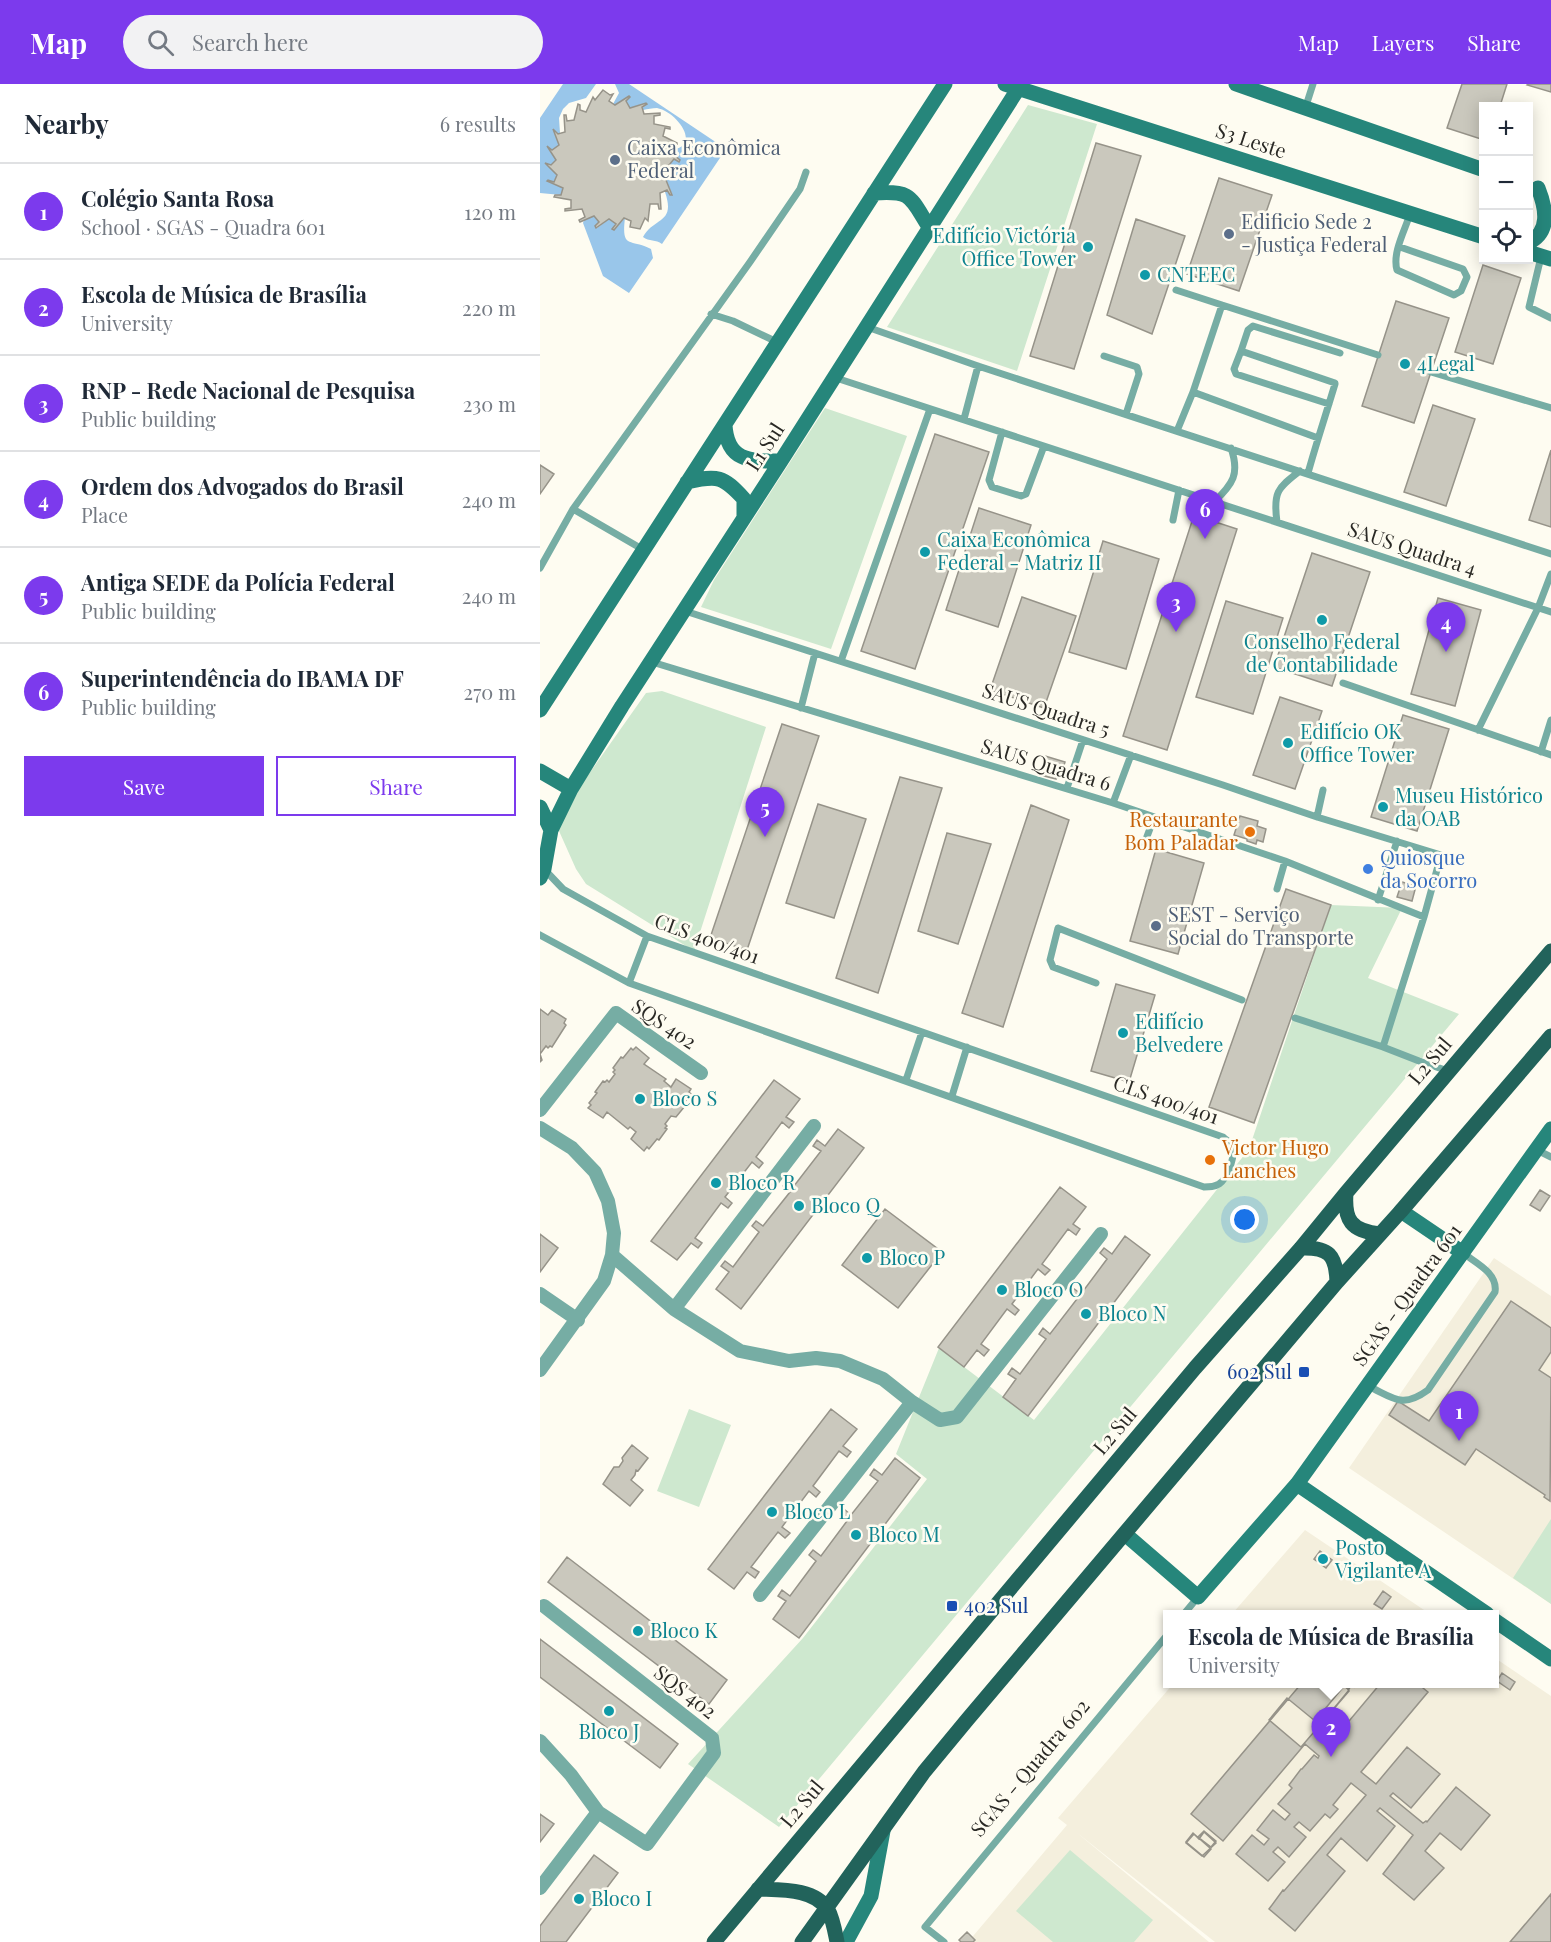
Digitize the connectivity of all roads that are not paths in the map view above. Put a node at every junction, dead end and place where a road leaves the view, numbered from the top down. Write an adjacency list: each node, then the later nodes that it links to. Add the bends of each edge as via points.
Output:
1 (945, 84): 9 (street)
2 (1236, 84): 5 (street)
3 (1312, 84): 5 (lane)
4 (1011, 86): 10 (street, S3 Leste); 11 (street, L1 Sul)
5 (1305, 109): 6 (street)
6 (1479, 168)
7 (806, 172): 18 (lane, via 800,189)
8 (1539, 188): 13 (street, via 1546,219 1543,231)
9 (874, 193): 11 (street, via 894,192 910,197); 21 (street)
10 (1410, 214): 12 (street, S3 Leste); 14 (lane)
11 (929, 227): 20 (street, L1 Sul)
12 (1479, 235)
13 (1533, 239)
14 (1400, 247): 14 (lane, via 1395,260 1397,270 1454,295 1461,291 1467,277 1463,269)
15 (1540, 255): 19 (lane, via 1530,307)
16 (1176, 290): 17 (lane)
17 (1222, 305): 25 (lane); 29 (lane)
18 (711, 314): 21 (lane); 47 (lane)
19 (1551, 318)
20 (866, 327): 26 (lane, SAUS Quadra 4); 28 (street, L1 Sul)
21 (777, 342): 35 (street)
22 (1241, 351): 23 (lane, via 1252,326); 30 (lane, via 1334,382); 30 (lane, via 1234,369 1236,374)
23 (1340, 353)
24 (1104, 356): 33 (lane, via 1137,367 1139,374)
25 (1378, 356)
26 (978, 366): 33 (lane, SAUS Quadra 4); 34 (lane)
27 (1431, 372): 31 (lane)
28 (834, 377): 32 (lane, SAUS Quadra 4); 41 (street, L1 Sul)
29 (1193, 392): 36 (lane); 38 (lane)
30 (1329, 404): 38 (lane)
31 (1551, 408)
32 (930, 409): 34 (lane, SAUS Quadra 4); 59 (lane)
33 (1126, 414): 36 (lane, SAUS Quadra 4)
34 (964, 419): 37 (lane, SAUS Quadra 4)
35 (725, 425): 41 (street, via 726,439 737,454 750,460); 44 (street)
36 (1177, 431): 40 (lane, SAUS Quadra 4)
37 (1002, 432): 39 (lane, SAUS Quadra 4); 39 (lane, via 989,480 992,487 1026,494)
38 (1318, 438): 43 (lane)
39 (1044, 446): 45 (lane, SAUS Quadra 4)
40 (1231, 448): 42 (lane, SAUS Quadra 4); 46 (lane, via 1235,475)
41 (781, 461): 48 (street, L1 Sul)
42 (1300, 471): 43 (lane, SAUS Quadra 4); 50 (lane, via 1283,483 1276,495)
43 (1308, 473): 52 (lane, SAUS Quadra 4)
44 (687, 482): 48 (street, via 719,478 731,485 744,500); 51 (street)
45 (1179, 490): 46 (lane, SAUS Quadra 4); 49 (lane)
46 (1214, 502): 50 (lane, SAUS Quadra 4)
47 (573, 509): 51 (lane); 53 (lane)
48 (744, 518): 56 (street, L1 Sul)
49 (1173, 520)
50 (1277, 522): 55 (lane, SAUS Quadra 4)
51 (642, 549): 63 (street)
52 (1551, 554)
53 (540, 568)
54 (1551, 574): 55 (lane)
55 (1538, 608): 57 (lane, SAUS Quadra 4); 65 (lane)
56 (685, 611): 58 (lane, SAUS Quadra 5); 60 (street, L1 Sul)
57 (1551, 612)
58 (815, 653): 59 (lane, SAUS Quadra 5); 62 (lane)
59 (841, 661): 66 (lane, SAUS Quadra 5)
60 (652, 662): 62 (lane, SAUS Quadra 6); 72 (street, L1 Sul)
61 (1343, 683): 65 (lane)
62 (801, 708): 71 (lane, SAUS Quadra 6)
63 (540, 710)
64 (1551, 720): 67 (lane)
65 (1478, 730): 67 (lane)
66 (1083, 740): 68 (lane, SAUS Quadra 5); 71 (lane)
67 (1541, 752): 69 (lane)
68 (1131, 755): 74 (lane); 76 (lane, SAUS Quadra 5)
69 (1551, 755)
70 (540, 771): 72 (street)
71 (1067, 788): 74 (lane, SAUS Quadra 6)
72 (572, 789): 78 (street, L1 Sul)
73 (1323, 790): 76 (lane)
74 (1113, 803): 77 (lane, SAUS Quadra 6)
75 (540, 807): 78 (street)
76 (1317, 817): 79 (lane, SAUS Quadra 5)
77 (1154, 818): 80 (lane); 81 (lane, SAUS Quadra 6)
78 (551, 830): 82 (street, L1 Sul)
79 (1397, 841): 84 (lane); 85 (lane, SAUS Quadra 5, via 1441,855)
80 (1143, 847)
81 (1285, 861): 83 (lane); 84 (lane, SAUS Quadra 6)
82 (542, 874): 87 (lane, CLS 400/401)
83 (1277, 889)
84 (1378, 900): 85 (lane, SAUS Quadra 6)
85 (1424, 917): 96 (lane)
86 (540, 935): 89 (lane, CLS 400/401)
87 (647, 936): 89 (lane); 93 (lane, CLS 400/401)
88 (1551, 951): 97 (main road, L2 Sul)
89 (629, 983): 99 (lane, CLS 400/401)
90 (1096, 983): 91 (lane, via 1053,968 1050,960 1058,928)
91 (1242, 1000)
92 (1295, 1018): 96 (lane)
93 (922, 1032): 95 (lane, CLS 400/401); 99 (lane)
94 (1551, 1036): 108 (main road)
95 (968, 1047): 100 (lane); 100 (lane, CLS 400/401, via 1223,1137 1231,1144 1233,1154 1226,1176 1213,1187 1204,1187)
96 (1383, 1047): 97 (lane)
97 (1449, 1071): 107 (main road, L2 Sul)
98 (701, 1073): 101 (street, SQS 402, via 616,1013)
99 (906, 1080): 100 (lane, CLS 400/401)
100 (952, 1096)
101 (540, 1110)
102 (814, 1126): 116 (street)
103 (540, 1128): 113 (street, via 572,1148 595,1172 608,1201 614,1233)
104 (1551, 1129): 105 (street, SGAS - Quadra 601)
105 (1537, 1149): 106 (lane); 112 (street, SGAS - Quadra 601)
106 (1551, 1157)
107 (1346, 1192): 110 (main road, via 1347,1217 1353,1226); 111 (main road, L2 Sul)
108 (1401, 1211): 110 (main road); 112 (street)
109 (1101, 1234): 120 (street, via 957,1417 940,1420)
110 (1380, 1234): 114 (main road)
111 (1301, 1248): 114 (main road, via 1328,1253 1334,1259); 135 (main road, L2 Sul)
112 (1463, 1253): 119 (street, SGAS - Quadra 601); 119 (lane, via 1493,1276 1495,1292 1428,1390 1416,1399 1400,1401)
113 (612, 1255): 116 (street); 117 (street, via 604,1281)
114 (1337, 1282): 122 (main road)
115 (540, 1294): 117 (street)
116 (674, 1310): 120 (street, via 740,1351 789,1361 840,1361 883,1378)
117 (578, 1320): 118 (street)
118 (540, 1370)
119 (1368, 1386): 121 (street, SGAS - Quadra 601)
120 (912, 1402): 123 (street)
121 (1297, 1484): 124 (street); 127 (street)
122 (1125, 1534): 124 (street); 133 (main road, via 932,1764)
123 (760, 1595)
124 (1198, 1597): 126 (lane)
125 (544, 1606): 132 (street, SQS 402, via 712,1738 714,1754 647,1844)
126 (1187, 1610)
127 (1481, 1610)
128 (1499, 1623): 130 (street)
129 (1163, 1639): 141 (lane, SGAS - Quadra 602, via 925,1927)
130 (1551, 1659)
131 (540, 1741): 132 (street, SQS 402)
132 (598, 1812): 134 (street)
133 (883, 1831): 136 (main road); 140 (street, via 871,1896)
134 (540, 1888)
135 (758, 1889): 136 (main road, via 797,1892 815,1898); 137 (main road, L2 Sul)
136 (827, 1909): 138 (main road); 139 (main road)
137 (714, 1942)
138 (802, 1942)
139 (837, 1942)
140 (846, 1942)
141 (944, 1942)

